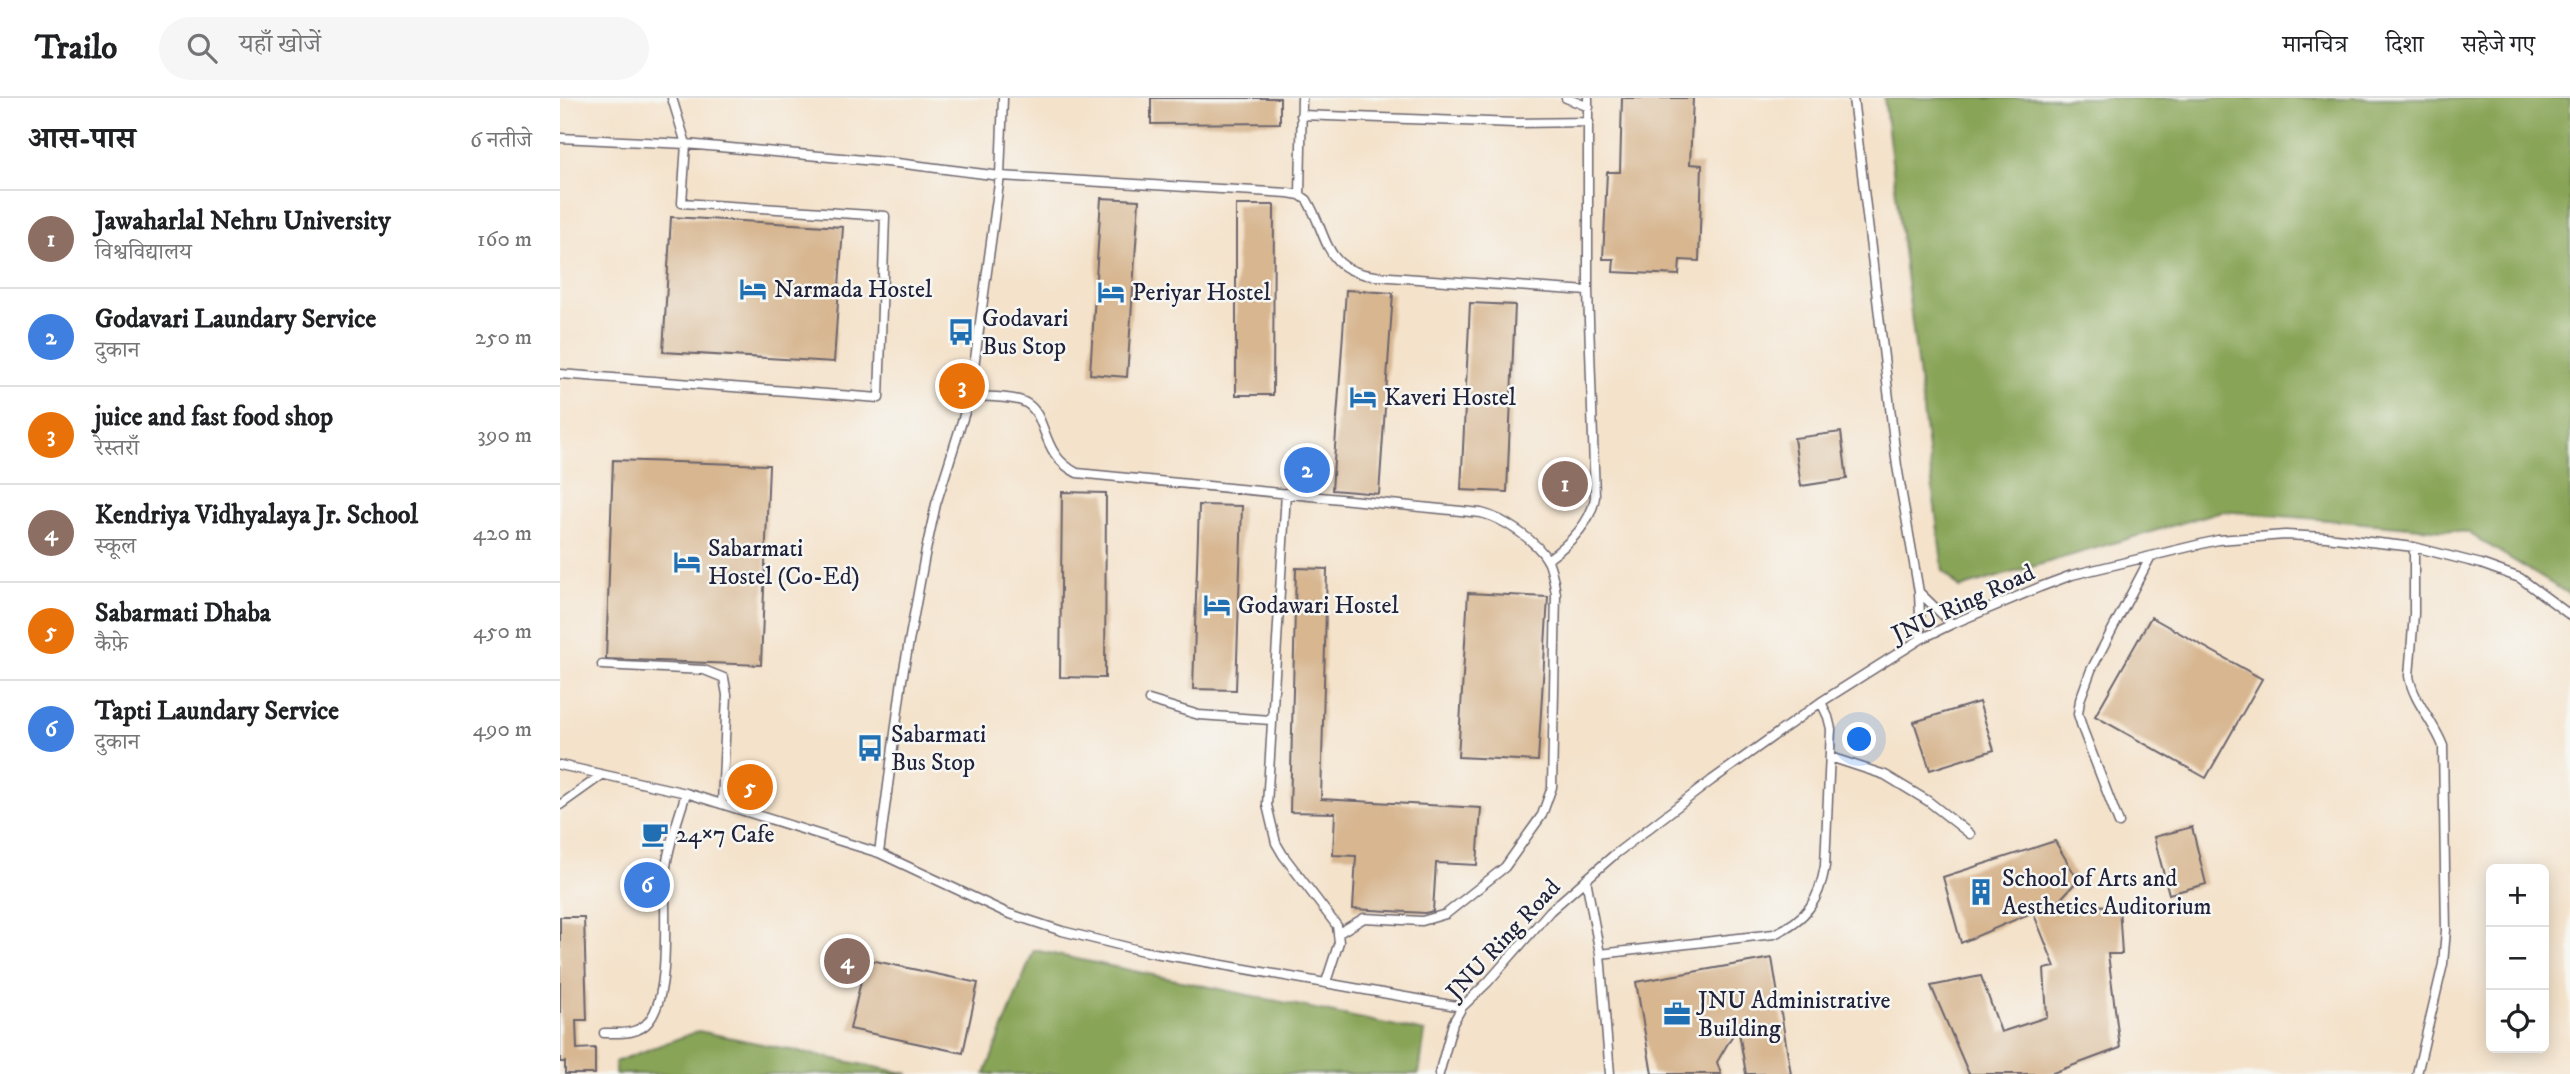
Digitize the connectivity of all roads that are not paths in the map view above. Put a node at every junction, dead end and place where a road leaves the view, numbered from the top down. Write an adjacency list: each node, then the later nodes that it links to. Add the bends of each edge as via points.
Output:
1 (672, 98): 10 (lane)
2 (1003, 98): 11 (lane)
3 (1301, 98): 7 (lane)
4 (1566, 98): 6 (lane)
5 (1853, 98): 20 (lane, via 1897,466)
6 (1588, 103): 8 (lane)
7 (1301, 115): 8 (lane); 12 (lane)
8 (1590, 122): 13 (lane)
9 (560, 138): 10 (lane)
10 (686, 144): 11 (lane); 14 (lane, via 682,203 885,216 879,398)
11 (1000, 176): 12 (lane); 15 (lane)
12 (1300, 195): 13 (lane, via 1312,209 1329,249 1350,271)
13 (1588, 291): 19 (lane, via 1594,509 1579,532)
14 (560, 373)
15 (970, 396): 16 (lane, via 1028,404 1053,454 1077,473); 36 (lane, via 936,503 925,555 902,680)
16 (1286, 493): 19 (lane, via 1496,516); 27 (lane)
17 (2414, 547): 18 (lane, JNU Ring Road, via 2285,535 2218,540); 21 (lane, JNU Ring Road, via 2520,578); 45 (lane, via 2409,676 2443,746 2446,930 2443,964)
18 (2151, 556): 22 (lane, JNU Ring Road, via 2072,575); 34 (lane, via 2091,670 2078,714)
19 (1547, 560): 38 (lane, via 1556,594 1552,787 1542,815 1504,867 1446,914 1422,921 1364,918)
20 (1919, 592): 22 (lane); 23 (lane)
21 (2570, 615)
22 (1952, 624): 23 (lane, JNU Ring Road)
23 (1921, 639): 26 (lane, JNU Ring Road)
24 (602, 665): 32 (lane, via 704,670 724,678)
25 (1149, 700): 27 (lane, via 1199,715)
26 (1821, 702): 28 (lane, via 1831,729); 37 (lane, JNU Ring Road)
27 (1272, 720): 38 (lane, via 1267,805 1276,843)
28 (1830, 757): 35 (lane, via 1885,775); 39 (lane, via 1821,888 1809,910 1791,926 1774,934)
29 (560, 765): 30 (lane)
30 (602, 775): 31 (lane); 33 (lane)
31 (686, 793): 32 (lane); 42 (lane, via 666,865 659,1004 648,1023 632,1032)
32 (722, 804): 36 (lane)
33 (560, 806)
34 (2119, 823)
35 (1970, 834)
36 (879, 853): 40 (lane, via 1007,913 1062,931 1143,951)
37 (1586, 879): 39 (lane); 41 (lane, JNU Ring Road, via 1550,911)
38 (1339, 933): 40 (lane)
39 (1600, 954): 44 (lane)
40 (1326, 982): 41 (lane)
41 (1462, 1007): 43 (lane, JNU Ring Road)
42 (604, 1033)
43 (1439, 1074)
44 (1610, 1074)
45 (2417, 1074)

